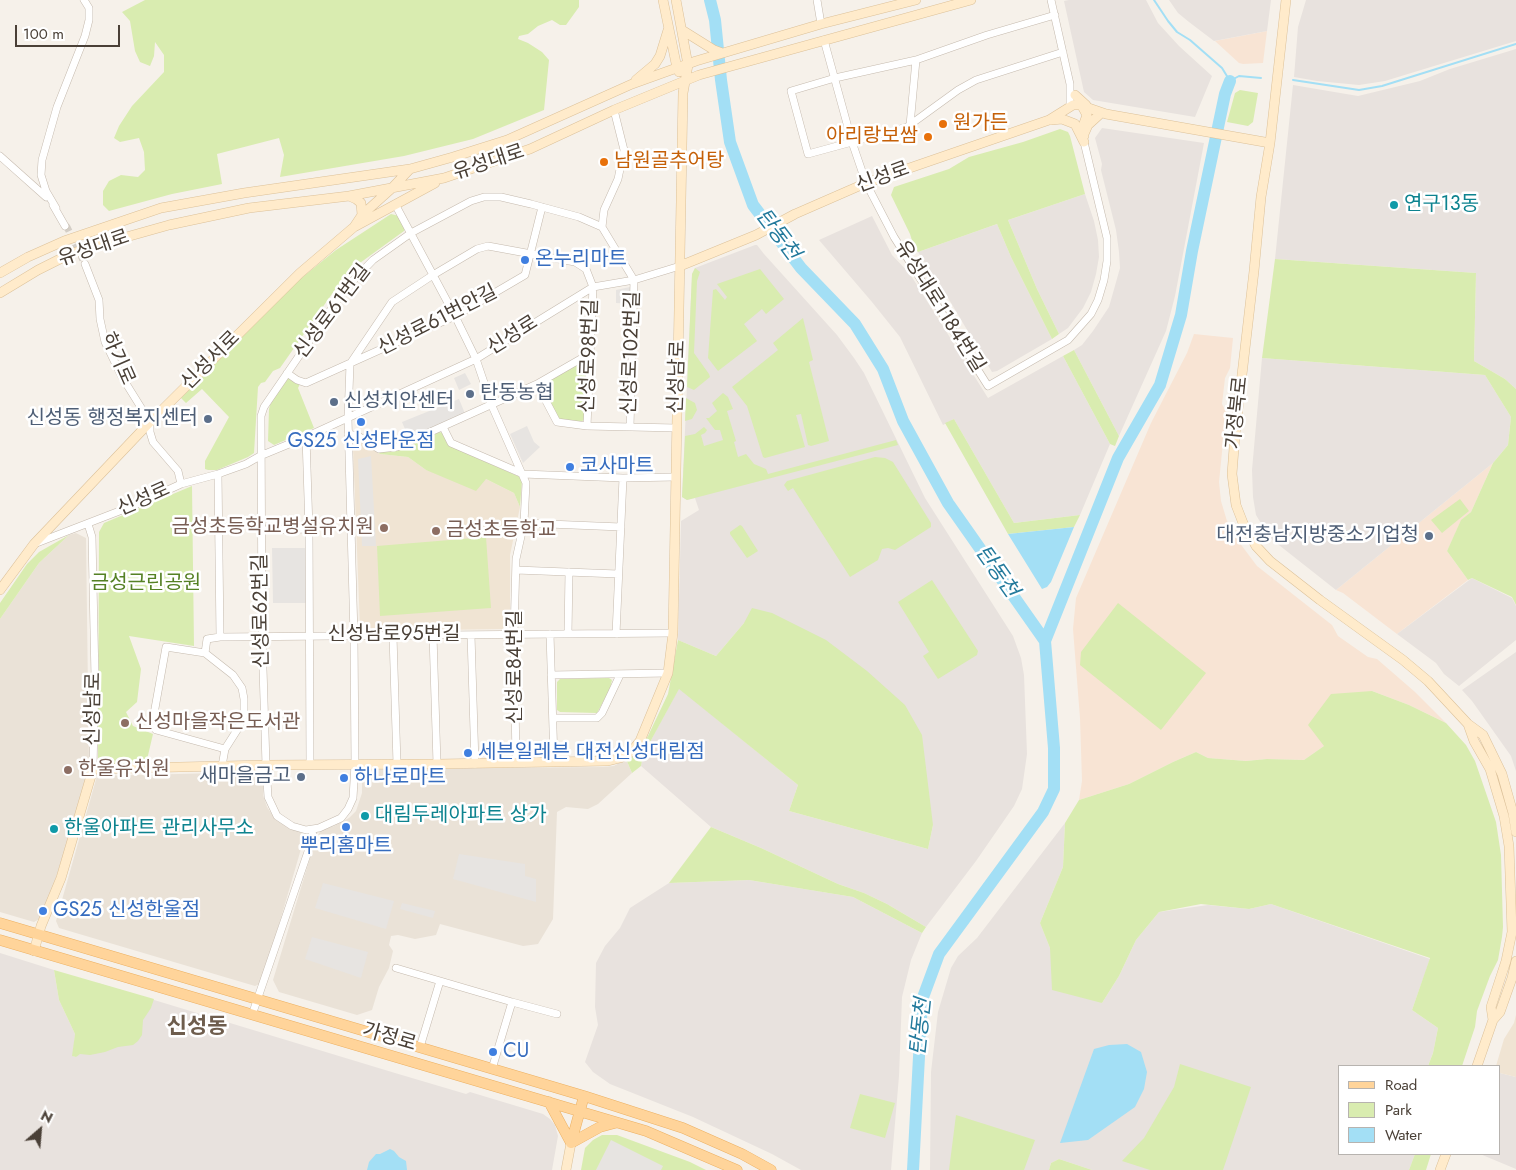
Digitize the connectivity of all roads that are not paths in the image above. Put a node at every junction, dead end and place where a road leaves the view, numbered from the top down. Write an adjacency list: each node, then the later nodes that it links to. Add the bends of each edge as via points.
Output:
1 (84, 0): 42 (street, via 89,8 85,36 57,107 42,160 41,175)
2 (663, 0): 11 (main road)
3 (676, 0): 12 (main road)
4 (817, 0): 10 (street)
5 (916, 0): 10 (main road, 유성대로)
6 (971, 0): 13 (main road, 유성대로)
7 (1051, 0): 9 (street)
8 (1286, 0): 32 (main road, 가정북로)
9 (1055, 15): 15 (street); 16 (street)
10 (821, 24): 14 (main road, 유성대로)
11 (668, 28): 18 (main road); 21 (main road, via 655,64)
12 (682, 30): 14 (main road); 17 (main road)
13 (824, 40): 19 (street, 유성대로1184번길); 20 (main road, 유성대로, via 740,62)
14 (722, 52): 17 (main road, 유성대로)
15 (1063, 52): 22 (street); 29 (street, via 976,80)
16 (916, 60): 19 (street); 29 (street)
17 (692, 63): 18 (main road, 유성대로); 20 (main road, 신성남로)
18 (677, 68): 20 (main road); 21 (main road, 유성대로)
19 (835, 78): 31 (street, 유성대로1184번길); 31 (street, via 792,91 808,154)
20 (685, 81): 24 (main road, 유성대로); 50 (main road, 신성남로)
21 (632, 84): 34 (main road, 유성대로, via 508,140)
22 (1073, 95): 23 (street); 25 (main road); 26 (main road)
23 (1075, 106): 25 (main road); 26 (main road, 신성로); 27 (main road, via 1086,111); 28 (main road, via 1066,115)
24 (614, 110): 35 (main road, 유성대로, via 530,149); 46 (street, via 624,150 618,179 604,210)
25 (1101, 113): 27 (main road); 30 (main road, via 1088,125); 32 (main road)
26 (1055, 118): 28 (main road); 30 (main road, via 1068,124); 36 (main road, 신성로)
27 (1085, 120): 28 (main road); 30 (main road)
28 (1072, 123): 30 (main road)
29 (910, 125): 31 (street)
30 (1083, 138): 36 (street, 유성대로1184번길, via 1106,238 1107,261 1098,300 1091,314 1068,340 988,386 894,238)
31 (852, 142): 36 (street, 유성대로1184번길)
32 (1270, 143): 104 (main road, 가정북로, via 1261,197 1235,435 1232,474 1236,505 1256,546 1270,560 1403,660)
33 (0, 156): 42 (street)
34 (410, 169): 38 (main road); 51 (main road, 유성대로, via 161,208 64,241)
35 (444, 178): 37 (main road, 유성대로); 40 (main road)
36 (866, 184): 50 (main road, 신성로)
37 (401, 187): 38 (main road, 유성대로); 40 (main road, via 395,194)
38 (391, 189): 39 (main road, 유성대로); 43 (main road)
39 (349, 196): 43 (main road, via 360,203); 55 (main road, 유성대로, via 249,208 151,230 70,254)
40 (395, 204): 45 (main road); 47 (street, 신성로84번길)
41 (542, 207): 46 (street, 신성로61번길); 47 (street, 신성로61번길, via 501,197 484,197 471,200); 48 (street, 신성로61번안길)
42 (56, 208): 44 (street)
43 (362, 215): 45 (main road)
44 (65, 226)
45 (354, 227): 64 (main road, 신성서로, via 300,273)
46 (602, 227): 53 (street)
47 (411, 233): 52 (street, 신성로84번길); 60 (street, 신성로61번길, via 373,260 345,289)
48 (530, 253): 52 (street, via 488,246); 54 (street, via 575,262 586,269); 56 (street, 신성로61번안길, via 525,275)
49 (85, 264): 64 (street, 하기로, via 99,300 105,342 122,378)
50 (680, 266): 53 (street, 신성로); 68 (main road, 신성남로)
51 (0, 273)
52 (433, 275): 56 (street, 신성로84번길); 59 (street, via 392,302)
53 (634, 280): 54 (street, 신성로); 66 (street, 신성로102번길)
54 (593, 287): 57 (street, 신성로98번길); 58 (street, 신성로)
55 (0, 293)
56 (455, 316): 58 (street, 신성로84번길); 59 (street, 신성로61번안길)
57 (591, 353): 61 (street); 65 (street, 신성로98번길)
58 (476, 359): 62 (street, 신성로84번길); 63 (street, 신성로)
59 (350, 364): 60 (street, 신성로61번안길, via 306,384); 63 (street)
60 (288, 373): 71 (street, 신성로61번길, via 260,416)
61 (537, 384): 62 (street); 65 (street, via 557,422)
62 (492, 406): 67 (street); 73 (street, 신성로84번길)
63 (348, 418): 69 (street); 70 (street, 신성로)
64 (150, 422): 76 (street, 하기로, via 153,442 178,471); 82 (main road, 신성서로)
65 (587, 426): 66 (street)
66 (630, 426): 68 (street)
67 (443, 428): 69 (street, via 397,447 379,449 358,436); 73 (street, via 451,443)
68 (676, 428): 74 (main road, 신성남로)
69 (348, 434): 96 (street)
70 (306, 437): 71 (street, 신성로); 80 (street)
71 (260, 456): 72 (street, 신성로); 81 (street, 신성로62번길)
72 (218, 474): 76 (street, 신성로); 98 (street)
73 (522, 474): 75 (street); 78 (street, 신성로84번길, via 526,483)
74 (675, 477): 75 (street); 90 (main road, 신성남로)
75 (623, 478): 79 (street)
76 (181, 484): 77 (street, 신성로)
77 (88, 524): 82 (street, 신성로); 115 (street, 신성남로, via 92,537)
78 (524, 524): 79 (street); 83 (street, 신성로84번길)
79 (621, 527): 85 (street)
80 (309, 529): 81 (street); 95 (street)
81 (261, 530): 94 (street, 신성로62번길)
82 (34, 544): 86 (main road)
83 (516, 570): 84 (street); 93 (street, 신성로84번길)
84 (569, 572): 85 (street); 88 (street)
85 (618, 574): 89 (street)
86 (0, 590)
87 (550, 634): 88 (street, 신성남로95번길); 93 (street, 신성남로95번길); 101 (street)
88 (568, 634): 89 (street, 신성남로95번길)
89 (616, 634): 90 (street, 신성남로95번길)
90 (673, 634): 100 (main road, 신성남로)
91 (433, 635): 92 (street, 신성남로95번길); 97 (street, 신성남로95번길); 111 (street)
92 (471, 635): 93 (street, 신성남로95번길); 112 (street)
93 (514, 635): 107 (street, 신성로84번길)
94 (262, 636): 95 (street, 신성남로95번길); 98 (street, 신성남로95번길); 113 (street, 신성로62번길)
95 (309, 636): 96 (street, 신성남로95번길); 108 (street)
96 (354, 636): 97 (street, 신성남로95번길); 109 (street)
97 (393, 636): 110 (street)
98 (220, 637): 99 (street, via 207,639)
99 (205, 653): 105 (street, via 233,676 242,688 244,714); 105 (street, via 166,647 152,725 156,730)
100 (668, 673): 102 (street); 106 (main road, 신성남로, via 640,741 631,752 608,761)
101 (552, 675): 102 (street); 103 (street)
102 (620, 675): 103 (street, via 597,718)
103 (553, 718): 106 (street)
104 (1468, 724): 117 (main road, 가정북로, via 1483,735 1502,774); 129 (main road, 가정북로, via 1490,769 1509,846 1512,932 1491,1007)
105 (225, 749): 114 (street)
106 (554, 762): 107 (main road, 신성남로)
107 (516, 763): 112 (main road, 신성남로)
108 (310, 764): 109 (main road, 신성남로); 113 (main road, 신성남로)
109 (355, 764): 110 (main road, 신성남로); 116 (street, via 353,798 348,809 332,824)
110 (397, 764): 111 (main road, 신성남로)
111 (437, 764): 112 (main road, 신성남로)
112 (474, 764)
113 (266, 765): 114 (main road, 신성남로); 116 (street, via 268,797 277,816 292,826)
114 (222, 766): 115 (main road, 신성남로)
115 (93, 769): 119 (main road, via 61,878)
116 (313, 829): 125 (street)
117 (1516, 832)
118 (0, 923): 119 (main road, 가정로)
119 (39, 934): 121 (main road); 125 (main road, 가정로)
120 (0, 940): 121 (main road, 가정로)
121 (34, 951): 128 (main road, 가정로)
122 (1516, 961): 129 (main road, 가정북로, via 1500,1012)
123 (396, 968): 124 (street)
124 (440, 981): 126 (street); 130 (street)
125 (257, 999): 128 (street); 130 (main road, 가정로)
126 (512, 1002): 127 (street); 132 (street)
127 (556, 1014)
128 (252, 1015): 134 (main road, 가정로)
129 (1493, 1020): 131 (main road, 가정북로)
130 (420, 1047): 132 (main road, 가정로)
131 (1477, 1065)
132 (492, 1068): 133 (main road, 가정로)
133 (584, 1096): 135 (main road); 141 (main road, 가정로, via 683,1128)
134 (549, 1102): 135 (main road, 가정로); 137 (main road)
135 (579, 1112): 136 (main road, 가정로); 137 (main road)
136 (617, 1123): 137 (main road); 140 (main road, 가정로, via 661,1137)
137 (571, 1143): 139 (main road)
138 (1446, 1155): 142 (main road)
139 (566, 1170)
140 (737, 1170)
141 (771, 1170)
142 (1440, 1170)

